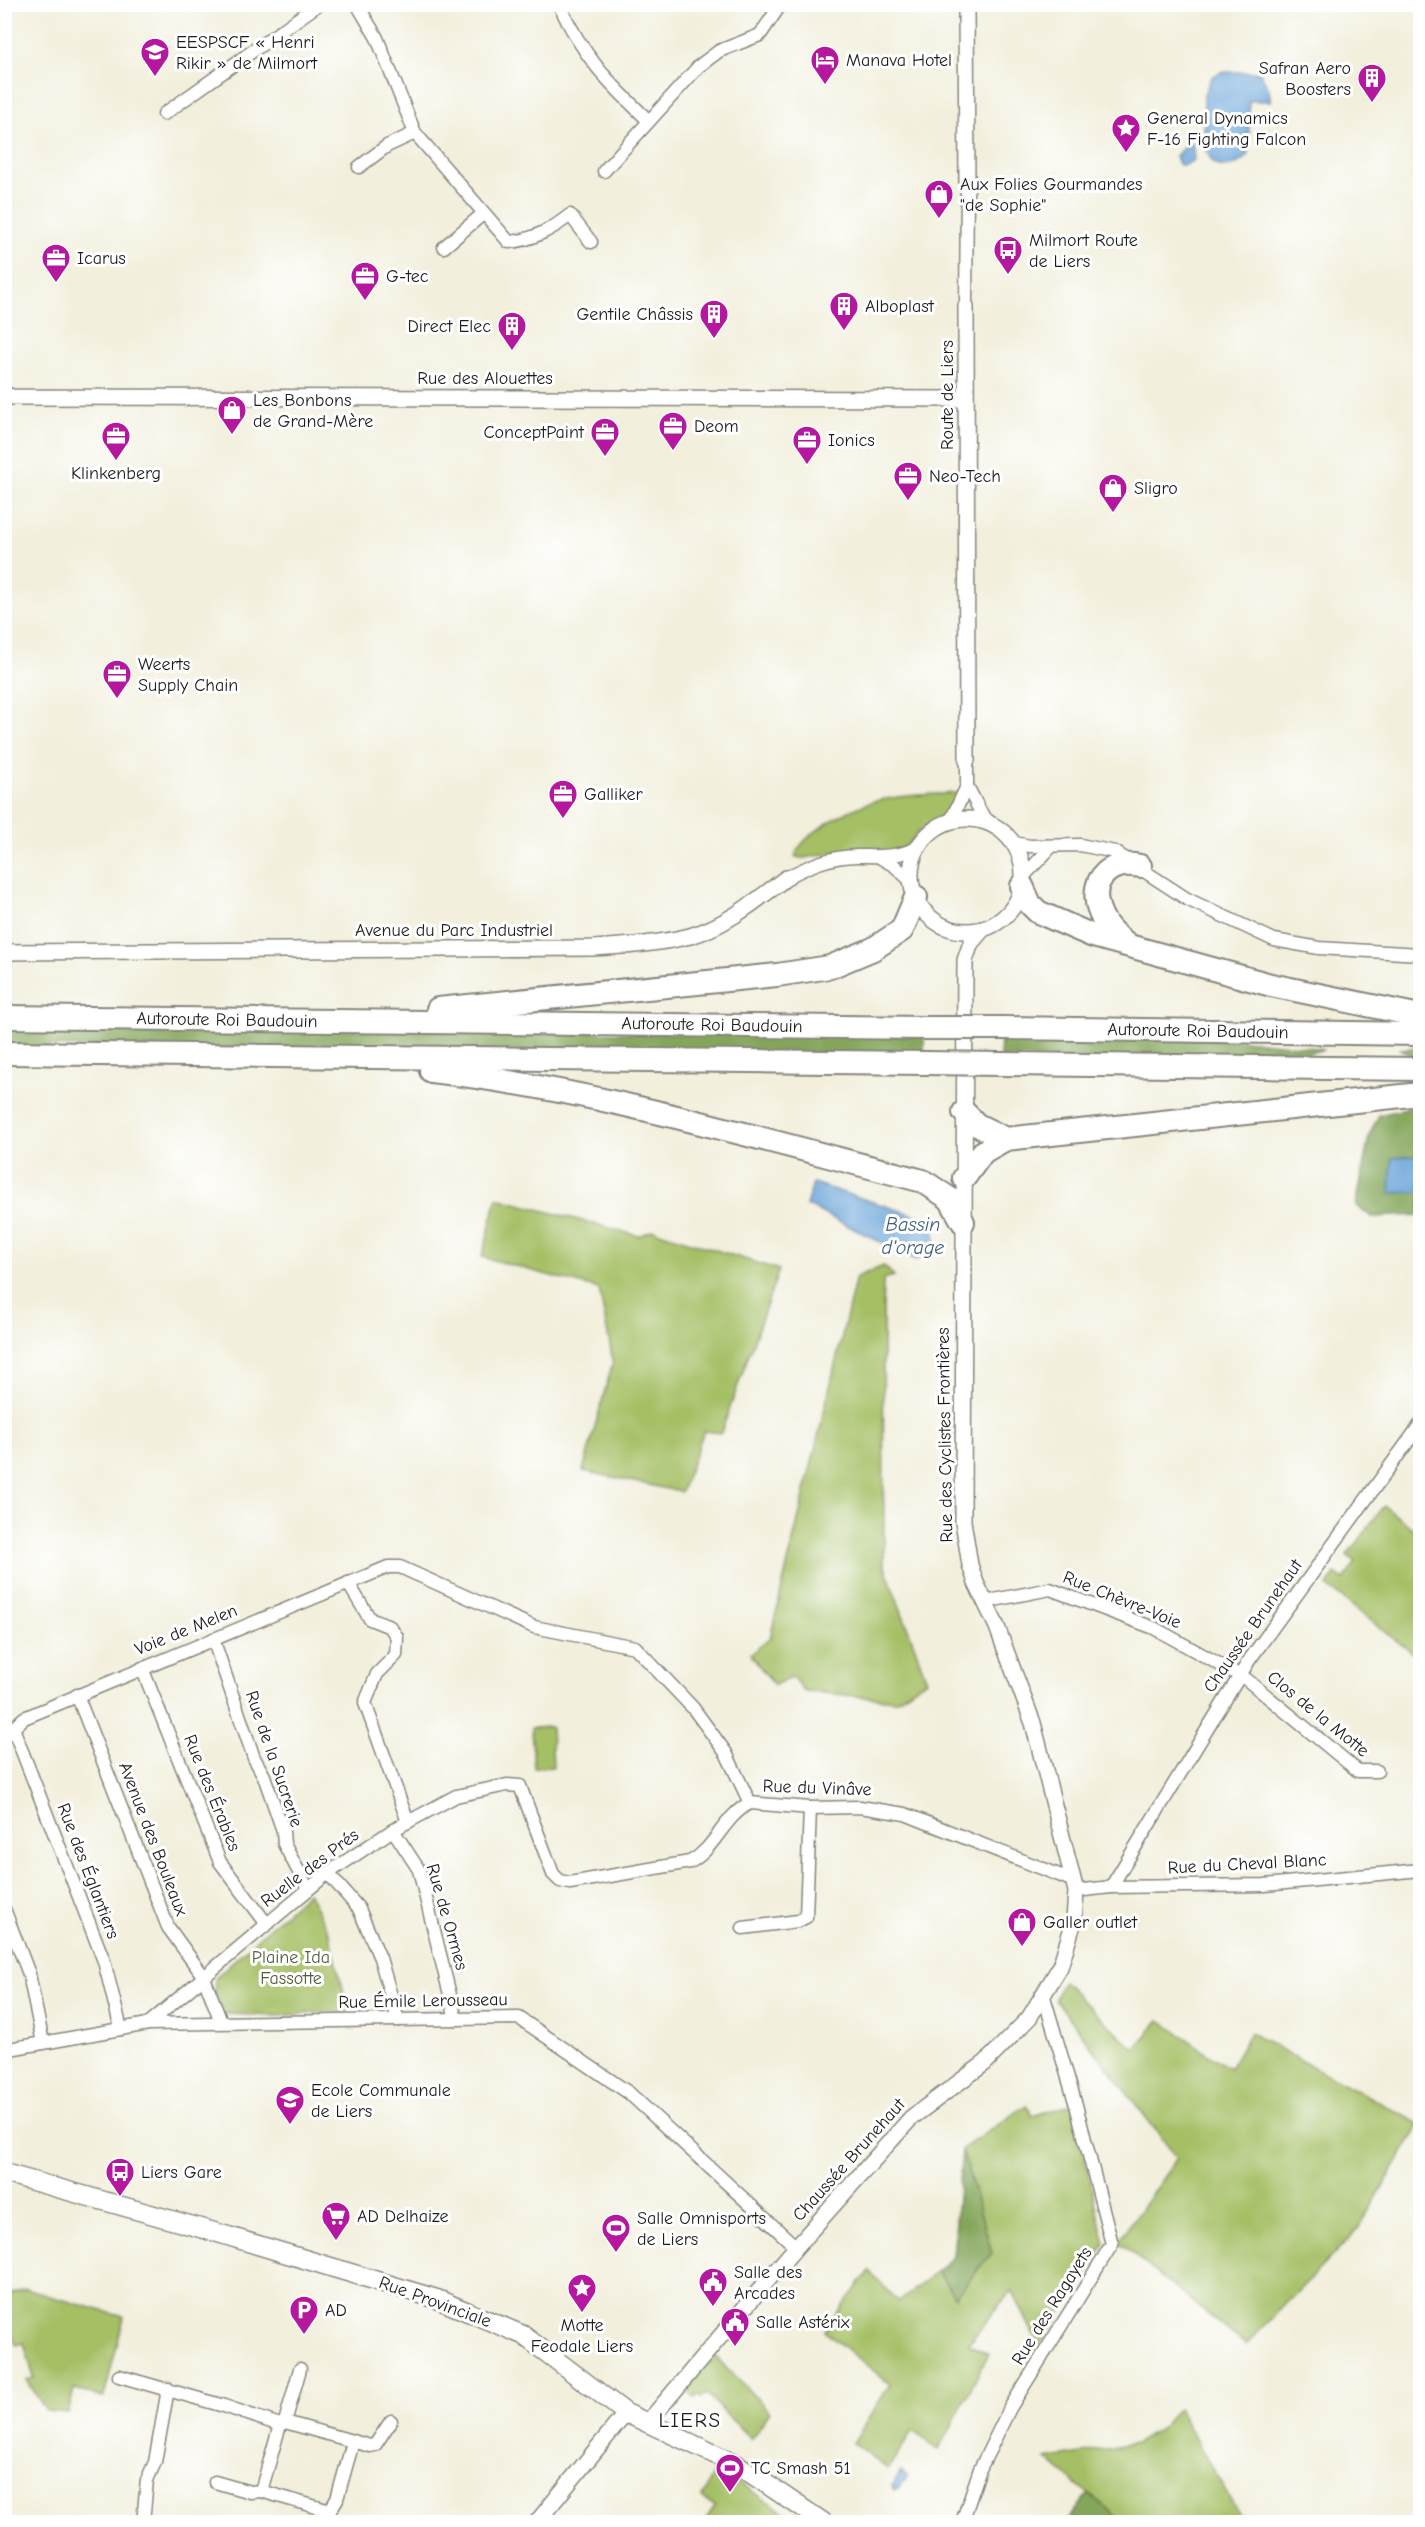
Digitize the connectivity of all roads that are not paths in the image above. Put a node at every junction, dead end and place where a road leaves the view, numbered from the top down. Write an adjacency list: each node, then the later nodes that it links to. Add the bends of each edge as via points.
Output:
1 (319, 4): 6 (street)
2 (357, 4): 8 (street, via 377,38)
3 (559, 4): 7 (street, via 575,40 607,81)
4 (781, 4): 7 (street, via 760,35 719,51 699,66)
5 (966, 4): 11 (street, Route de Liers)
6 (164, 114)
7 (648, 121): 10 (street)
8 (415, 133): 9 (street, via 387,146); 12 (street)
9 (359, 167)
10 (604, 171)
11 (967, 188): 15 (street, Route de Liers)
12 (484, 213): 13 (street, via 509,242 555,228 570,215); 14 (street)
13 (591, 242)
14 (444, 247)
15 (966, 306): 17 (street, Route de Liers)
16 (4, 394): 17 (street, Rue des Alouettes)
17 (966, 399): 18 (street, Route de Liers)
18 (967, 761): 19 (street, Route de Liers)
19 (967, 786): 20 (street, Route de Liers); 21 (street, Route de Liers)
20 (951, 820): 21 (street); 24 (street, via 926,836)
21 (990, 823): 22 (street)
22 (1014, 843): 23 (street); 28 (street, via 1020,855)
23 (1052, 846): 26 (street, via 1106,849); 28 (street)
24 (917, 848): 25 (street, Avenue du Parc Industriel); 29 (street, via 912,863)
25 (881, 858): 27 (street, Avenue du Parc Industriel, via 832,859 812,864); 29 (street, via 895,866)
26 (1140, 866): 32 (highway, via 1119,865 1109,869 1099,881 1096,893 1104,922); 34 (street, via 1187,899 1274,940 1319,948)
27 (786, 878): 33 (street, Avenue du Parc Industriel, via 722,921 692,935 651,944 593,948)
28 (1023, 881): 31 (street, via 1009,913); 32 (highway, via 1030,904 1044,915)
29 (914, 889): 30 (street, via 927,914); 38 (highway, via 902,930 873,949 830,967 395,1012)
30 (944, 926): 31 (street, via 963,931); 35 (street, Rue des Cyclistes Frontières)
31 (983, 929): 35 (street, Rue des Cyclistes Frontières)
32 (1133, 948): 36 (highway, via 1271,986)
33 (4, 952)
34 (1420, 954)
35 (964, 960): 44 (street, Rue des Cyclistes Frontières)
36 (1420, 1016)
37 (4, 1017): 38 (highway, Autoroute Roi Baudouin)
38 (369, 1021): 39 (highway, Autoroute Roi Baudouin, bridge)
39 (1420, 1034)
40 (4, 1053): 41 (highway, Autoroute Roi Baudouin)
41 (358, 1058): 42 (highway, Autoroute Roi Baudouin, bridge); 48 (highway, via 571,1093)
42 (1420, 1069)
43 (1420, 1094): 45 (highway)
44 (964, 1112): 45 (highway, via 977,1125); 46 (street, Rue des Cyclistes Frontières)
45 (1006, 1139): 47 (highway, via 982,1152)
46 (964, 1153): 47 (street, Rue des Cyclistes Frontières); 48 (highway, via 948,1173)
47 (964, 1178): 49 (street, Rue des Cyclistes Frontières)
48 (923, 1181): 49 (highway, via 950,1199)
49 (963, 1222): 53 (street, Rue des Cyclistes Frontières, via 963,1521 970,1565)
50 (1420, 1425): 56 (street, Chaussée Brunehaut)
51 (388, 1566): 52 (street, Voie de Melen); 60 (street, Rue du Vinâve, via 411,1571 534,1627 635,1647 693,1708 726,1753)
52 (348, 1583): 54 (street, Voie de Melen); 62 (street, via 370,1619 390,1627 397,1637 396,1655 377,1674 365,1703)
53 (984, 1602): 56 (street, Rue Chèvre-Voie, via 1050,1589 1154,1628); 66 (street, Rue des Cyclistes Frontières, via 1033,1723)
54 (213, 1639): 55 (street, Voie de Melen); 68 (street, Rue de la Sucrerie, via 285,1844)
55 (142, 1668): 57 (street, Voie de Melen); 70 (street, Rue des Érables, via 220,1862)
56 (1239, 1675): 59 (street, Clos de la Motte, via 1358,1771); 67 (street, Chaussée Brunehaut)
57 (77, 1695): 58 (street, Voie de Melen, via 24,1718); 72 (street, Avenue des Bouleaux, via 168,1928)
58 (9, 1733): 78 (street, Rue des Églantiers, via 104,1960)
59 (1377, 1771)
60 (750, 1803): 61 (street, Rue du Vinâve); 62 (street, Ruelle des Prés, via 732,1814 704,1853 690,1862 570,1883 553,1874 525,1795 516,1784 456,1796)
61 (810, 1808): 66 (street, Rue du Vinâve, via 860,1807 905,1814); 71 (street, via 806,1917 798,1922)
62 (408, 1822): 63 (street, Ruelle des Prés)
63 (393, 1830): 65 (street, Ruelle des Prés); 74 (street, Rue de Ormes, via 418,1870)
64 (1420, 1870): 67 (street, Rue du Cheval Blanc, via 1265,1885)
65 (328, 1873): 68 (street, Ruelle des Prés); 75 (street, via 359,1909 380,1958)
66 (1075, 1886): 67 (street, Rue du Cheval Blanc); 73 (street, Chaussée Brunehaut, via 1074,1921 1060,1967)
67 (1111, 1887)
68 (308, 1889): 70 (street, Ruelle des Prés)
69 (4, 1909): 79 (street, via 29,1974)
70 (266, 1923): 72 (street, Ruelle des Prés)
71 (743, 1928)
72 (204, 1977): 76 (street, Avenue des Bouleaux); 77 (street, Ruelle des Prés)
73 (1044, 1997): 82 (street, Chaussée Brunehaut, via 985,2063 910,2118); 98 (street, Rue des Ragayets, via 1112,2244 1010,2408 980,2469)
74 (456, 2019): 75 (street, Rue Émile Lerousseau); 82 (street, Rue Émile Lerousseau, via 519,2018 535,2027 629,2093)
75 (399, 2020): 76 (street, Rue Émile Lerousseau)
76 (221, 2022): 77 (street, Rue Émile Lerousseau)
77 (148, 2024): 78 (street, Rue Émile Lerousseau)
78 (121, 2029): 79 (street, Rue Émile Lerousseau)
79 (43, 2043): 80 (street, Rue Émile Lerousseau)
80 (4, 2050)
81 (4, 2173): 86 (main road, Rue Provinciale, via 436,2299 523,2335)
82 (796, 2247): 88 (street, Chaussée Brunehaut)
83 (300, 2369): 89 (street)
84 (120, 2376): 85 (street)
85 (168, 2389): 89 (street); 94 (street, via 155,2462 144,2496)
86 (626, 2413): 88 (main road, Rue Provinciale); 96 (street)
87 (391, 2421): 90 (street, via 375,2445)
88 (648, 2422): 97 (main road, Rue Provinciale, via 738,2465)
89 (282, 2424): 90 (street); 92 (street)
90 (353, 2442): 93 (street)
91 (215, 2482): 92 (street, via 250,2492)
92 (261, 2491): 93 (street)
93 (330, 2511): 95 (street)
94 (143, 2523)
95 (323, 2523)
96 (537, 2523)
97 (823, 2523)
98 (962, 2523)

